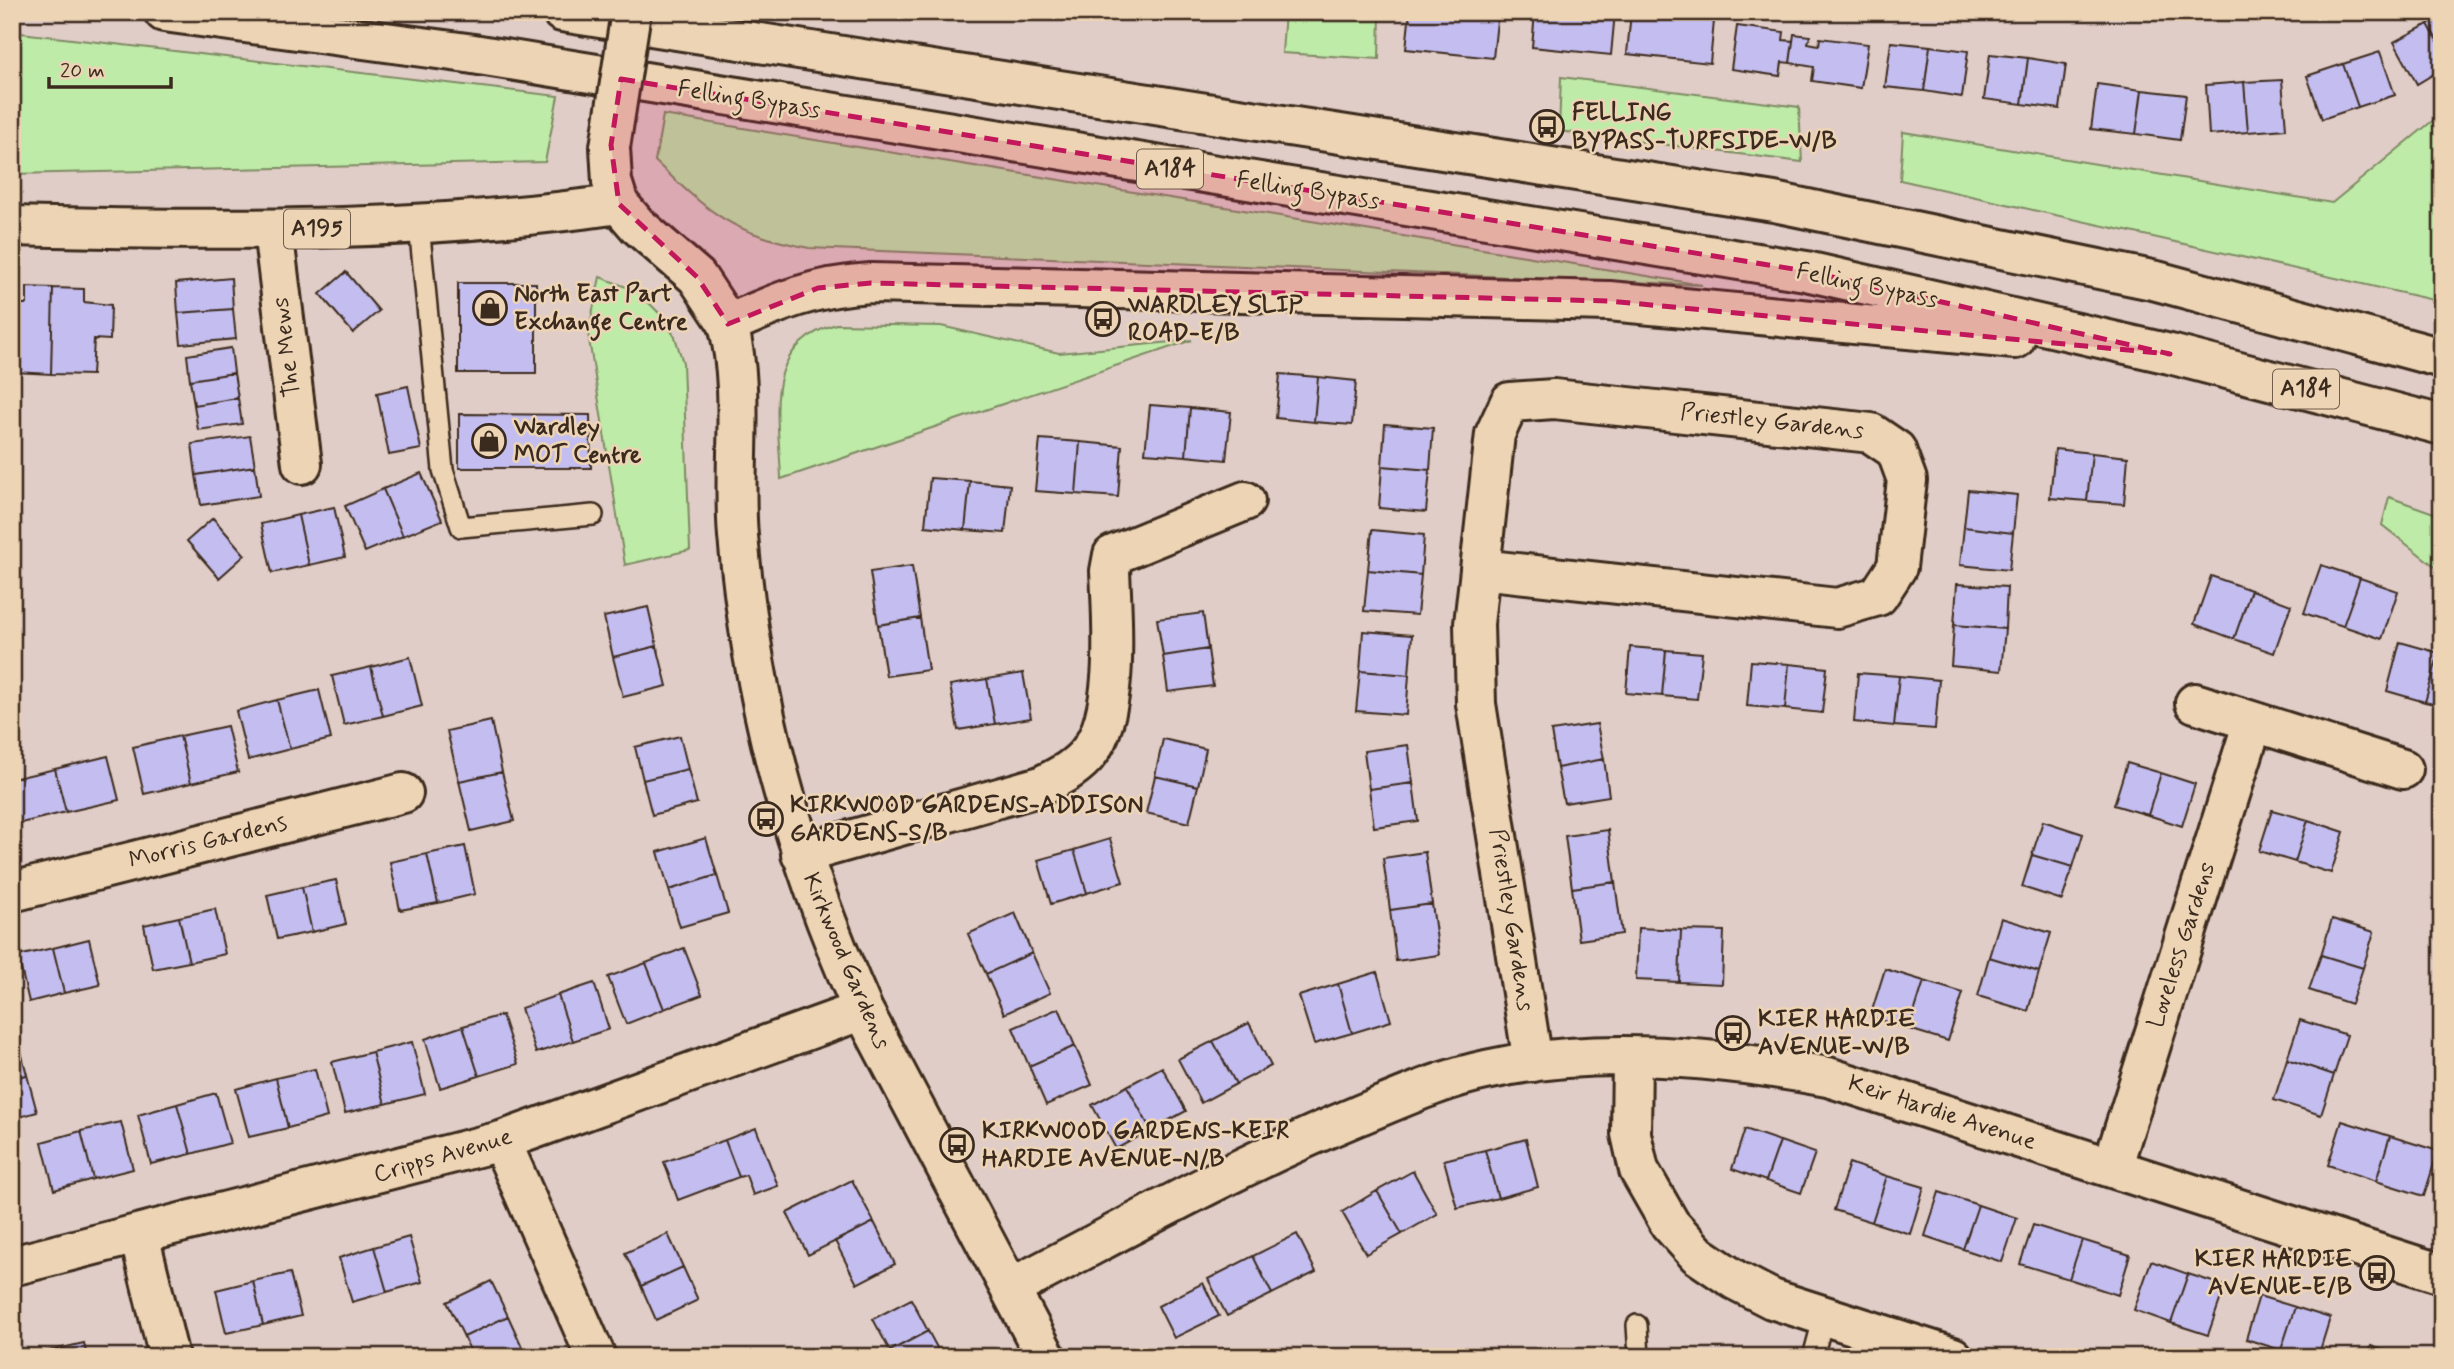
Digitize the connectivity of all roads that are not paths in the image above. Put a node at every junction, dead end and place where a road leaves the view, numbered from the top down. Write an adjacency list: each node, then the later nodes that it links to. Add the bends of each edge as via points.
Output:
1 (164, 12): 9 (main road, Felling Bypass / A184, via 467,53 1806,271)
2 (562, 12): 10 (main road, A184, via 1774,202 2157,281)
3 (631, 12): 4 (main road, bridge, via 610,147 612,183)
4 (619, 204): 5 (main road, A195); 8 (main road, via 696,277)
5 (419, 225): 7 (main road, A195); 14 (lane, via 443,470 461,527)
6 (12, 226): 7 (main road, A195)
7 (273, 230): 12 (main road, The Mews)
8 (728, 324): 9 (main road, via 805,292 871,283 1609,300); 20 (main road, Kirkwood Gardens, via 736,368 738,533 747,625 773,762)
9 (2170, 354): 11 (main road, Felling Bypass / A184)
10 (2442, 358)
11 (2442, 425)
12 (302, 464)
13 (1245, 501): 20 (main road, via 1113,555 1109,703 1104,727 1089,752 1067,772 1041,786)
14 (593, 515)
15 (1480, 569): 15 (main road, Priestley Gardens, via 1837,608 1878,596 1897,567 1907,480 1896,450 1871,433 1555,399 1510,402 1494,434); 24 (main road, Priestley Gardens, via 1474,624 1476,704)
16 (2195, 703): 17 (main road)
17 (2253, 722): 18 (main road); 26 (main road, Loveless Gardens)
18 (2403, 769)
19 (403, 793): 21 (main road, Morris Gardens)
20 (801, 854): 22 (main road, Kirkwood Gardens)
21 (12, 891)
22 (863, 1010): 25 (main road, Cripps Avenue); 30 (main road, Kirkwood Gardens)
23 (1632, 1058): 24 (main road, Keir Hardie Avenue); 26 (main road, Keir Hardie Avenue, via 1752,1063 1828,1077); 31 (main road, via 1631,1134 1639,1170 1670,1224 1698,1255 1735,1280 1772,1299)
24 (1533, 1062): 30 (main road, Keir Hardie Avenue, via 1486,1070 1416,1092 1319,1132)
25 (501, 1142): 27 (main road, Cripps Avenue); 34 (main road)
26 (2112, 1168): 29 (main road, Keir Hardie Avenue)
27 (139, 1235): 28 (main road, Cripps Avenue); 33 (main road)
28 (12, 1266)
29 (2442, 1274)
30 (1011, 1288): 35 (main road, Kirkwood Gardens)
31 (1824, 1315): 37 (lane); 38 (main road)
32 (1637, 1325): 36 (lane)
33 (169, 1357)
34 (596, 1357)
35 (1046, 1357)
36 (1639, 1357)
37 (1813, 1357)
38 (1953, 1357)

